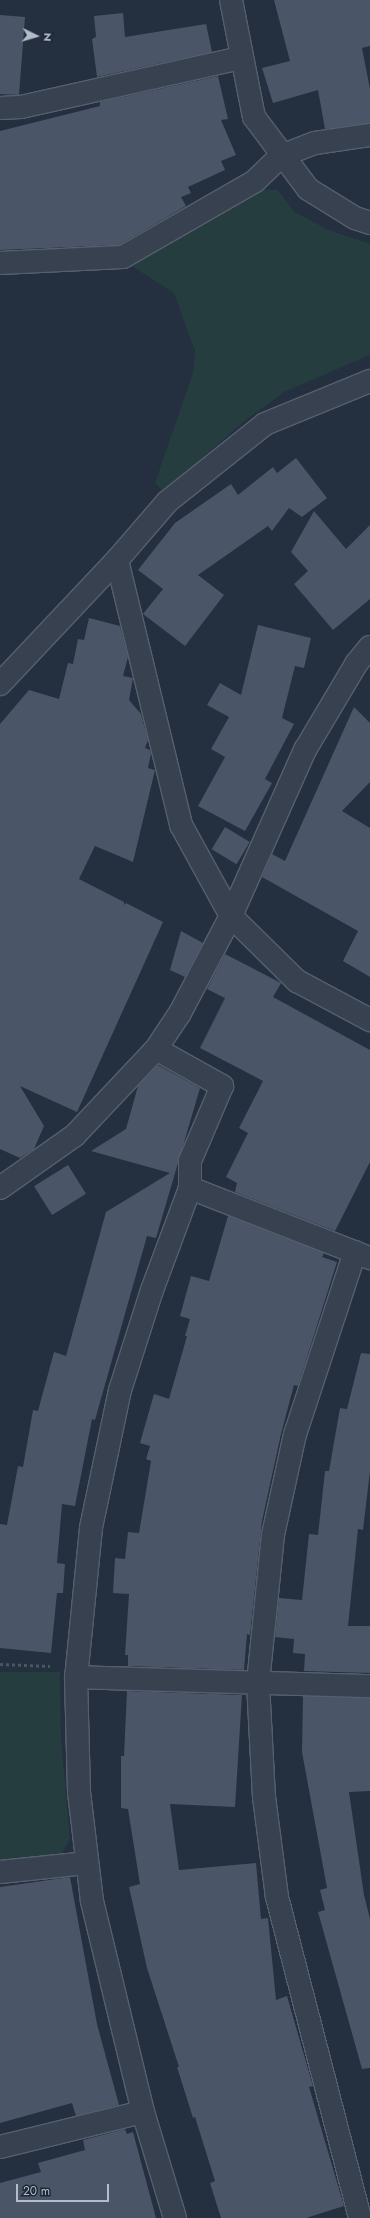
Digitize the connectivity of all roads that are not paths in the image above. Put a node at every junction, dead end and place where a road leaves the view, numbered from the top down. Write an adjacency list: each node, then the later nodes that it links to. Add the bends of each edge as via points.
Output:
1 (232, 0): 2 (street)
2 (241, 58): 3 (street, via 21,107); 5 (street, via 254,117)
3 (0, 108)
4 (370, 135): 5 (street, via 315,143)
5 (281, 156): 6 (street, via 308,189 355,218); 7 (street, via 255,182 123,257)
6 (370, 223)
7 (0, 263)
8 (370, 381): 9 (street, via 265,424 167,502)
9 (117, 560): 11 (street); 12 (street, via 181,825)
10 (370, 647): 12 (street, via 356,664 305,750)
11 (0, 684)
12 (231, 916): 13 (street, via 297,981); 14 (street, via 180,1013)
13 (370, 1020)
14 (156, 1049): 15 (street, via 74,1135); 16 (street, via 222,1086 190,1161)
15 (0, 1188)
16 (190, 1188): 17 (street); 18 (street, via 152,1290 120,1390 91,1528)
17 (363, 1256): 19 (street, via 295,1434 273,1535)
18 (76, 1677): 19 (street); 21 (street, via 79,1792)
19 (258, 1683): 20 (street); 26 (street, via 264,1798 277,1897)
20 (370, 1686)
21 (87, 1863): 22 (street); 23 (street, via 92,1901)
22 (0, 1872)
23 (143, 2112): 24 (street); 25 (street)
24 (0, 2147)
25 (175, 2218)
26 (361, 2218)

